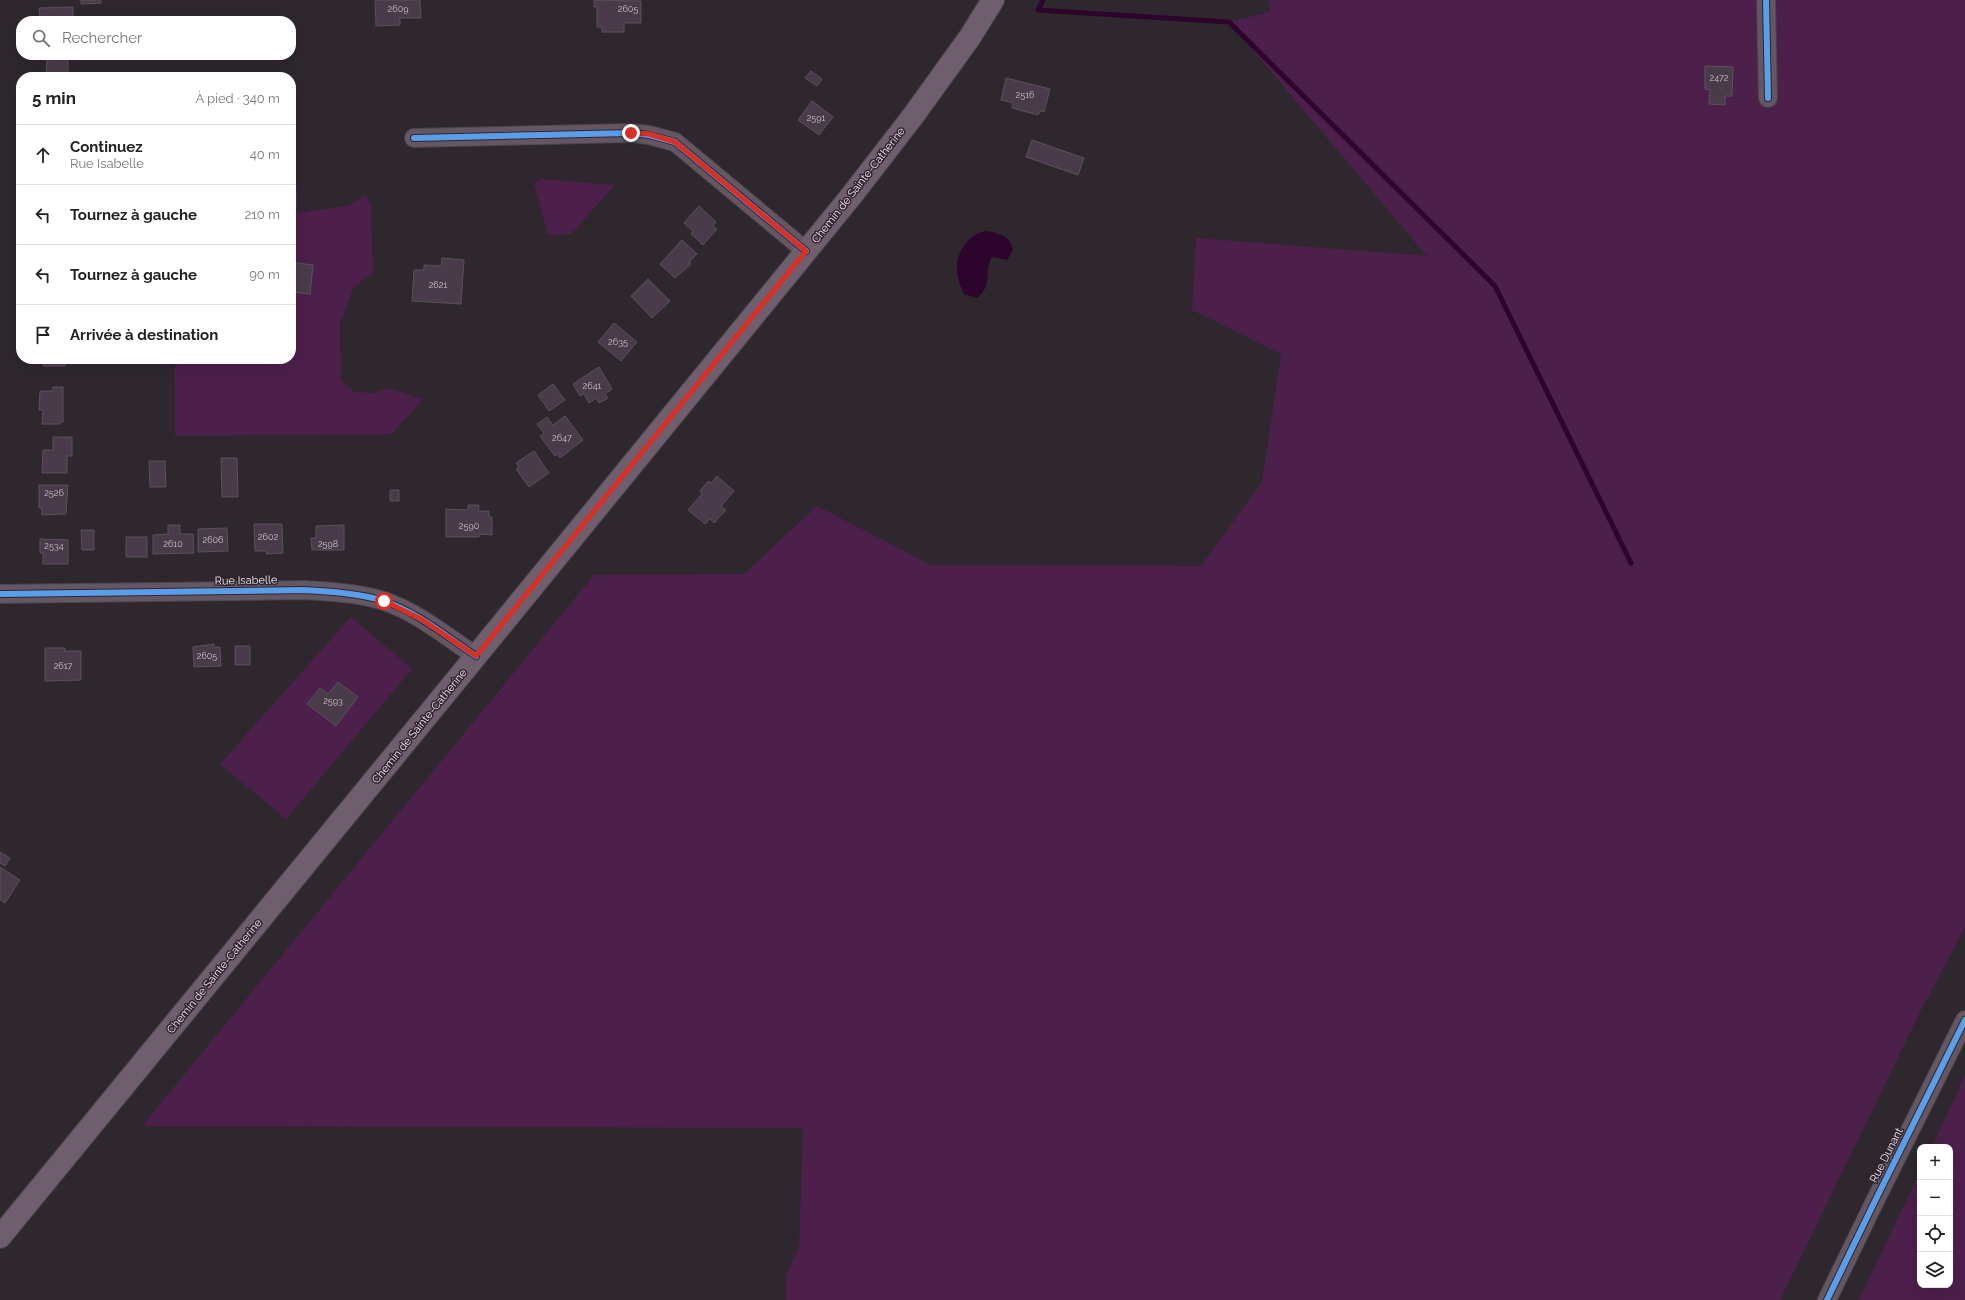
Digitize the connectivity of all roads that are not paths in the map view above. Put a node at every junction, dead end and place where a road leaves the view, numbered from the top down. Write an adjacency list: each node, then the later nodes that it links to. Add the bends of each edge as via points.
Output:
1 (993, 0): 5 (main road, Chemin de Sainte-Catherine, via 970,37 913,116)
2 (1766, 0): 3 (street)
3 (1768, 98)
4 (414, 138): 5 (street, via 631,133 664,138 675,142)
5 (806, 251): 7 (main road, Chemin de Sainte-Catherine)
6 (0, 594): 7 (street, Rue Isabelle, via 305,590 342,593 384,601 421,619)
7 (476, 656): 9 (main road, Chemin de Sainte-Catherine)
8 (1965, 1020): 10 (street, Rue Dunant)
9 (0, 1237)
10 (1827, 1300)

